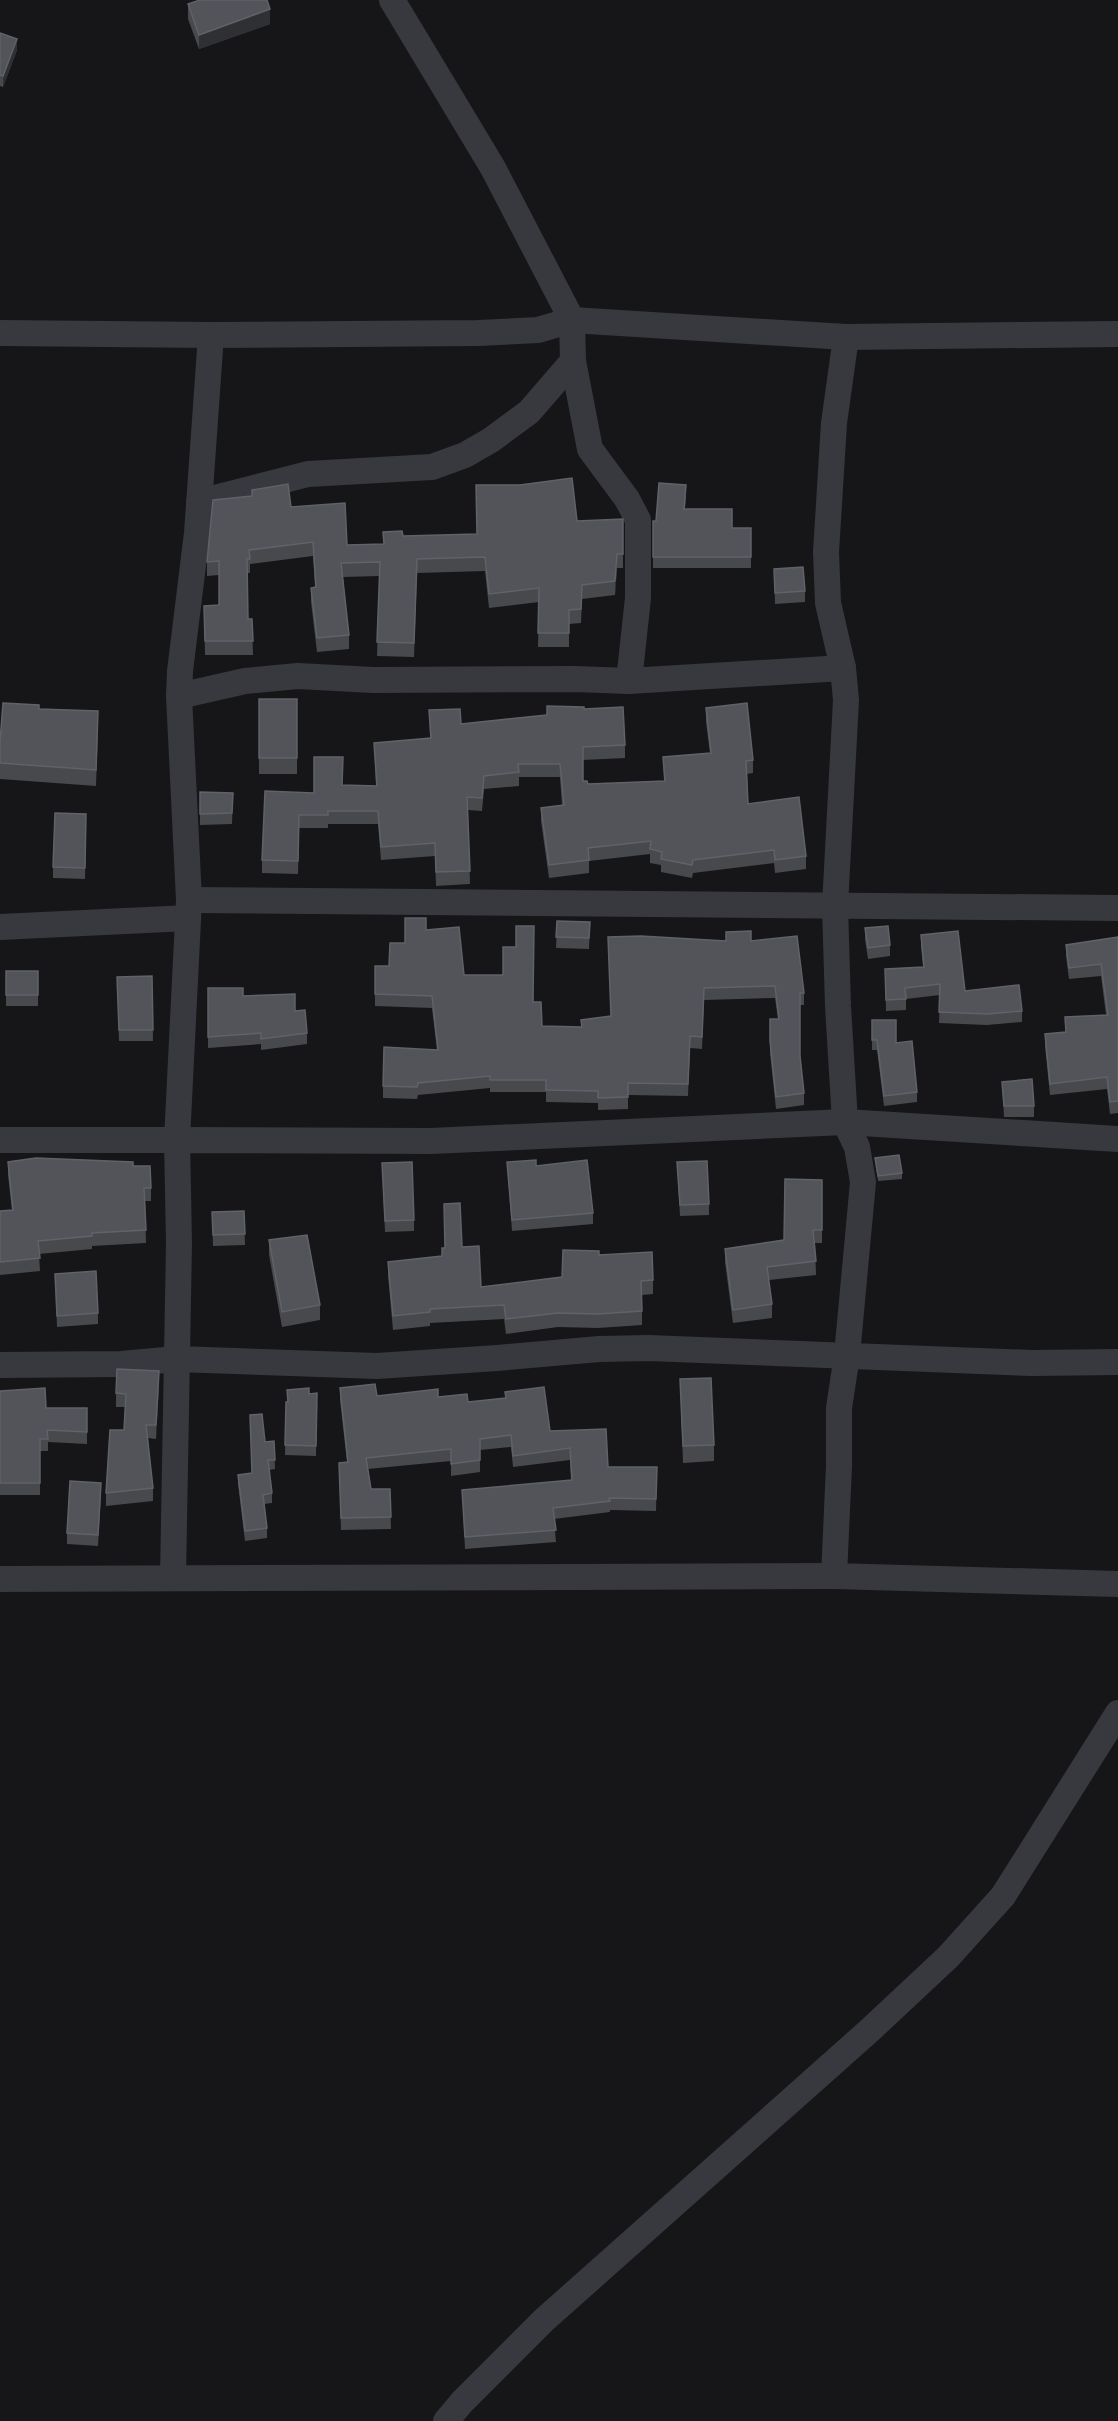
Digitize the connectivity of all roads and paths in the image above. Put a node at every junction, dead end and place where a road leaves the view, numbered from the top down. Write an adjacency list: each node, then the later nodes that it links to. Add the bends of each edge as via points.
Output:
1 (392, 0): 2 (street, via 494,168)
2 (572, 320): 5 (street, via 538,330 478,333); 6 (street); 7 (street)
3 (0, 333): 5 (street)
4 (1118, 334): 6 (street)
5 (212, 335): 8 (street)
6 (846, 337): 9 (street, via 834,423 826,552 828,603)
7 (573, 361): 8 (street, via 529,412 465,455 432,467 308,474); 11 (street, via 590,449 638,520 638,598)
8 (199, 502): 12 (street)
9 (843, 668): 10 (street); 13 (street)
10 (803, 672): 11 (street); 13 (street)
11 (628, 681): 12 (street, via 298,676 245,681)
12 (179, 696): 16 (street)
13 (846, 700): 14 (street)
14 (835, 906): 15 (street); 16 (street); 18 (street)
15 (1118, 908)
16 (188, 909): 17 (street); 21 (street)
17 (0, 927)
18 (845, 1122): 19 (street); 21 (street, via 431,1141); 22 (street, via 857,1147 864,1182)
19 (1118, 1139)
20 (0, 1140): 21 (street)
21 (177, 1140): 23 (street)
22 (847, 1355): 23 (street, via 599,1349 377,1366); 24 (street, via 1032,1363); 26 (street, via 839,1408)
23 (177, 1359): 25 (street, via 121,1364); 27 (street)
24 (1118, 1362)
25 (0, 1365)
26 (834, 1576): 27 (street); 29 (street)
27 (172, 1578): 28 (street)
28 (0, 1579)
29 (1118, 1584)
30 (1118, 1713): 31 (street, via 1003,1896 948,1957 544,2320)
31 (446, 2421)

